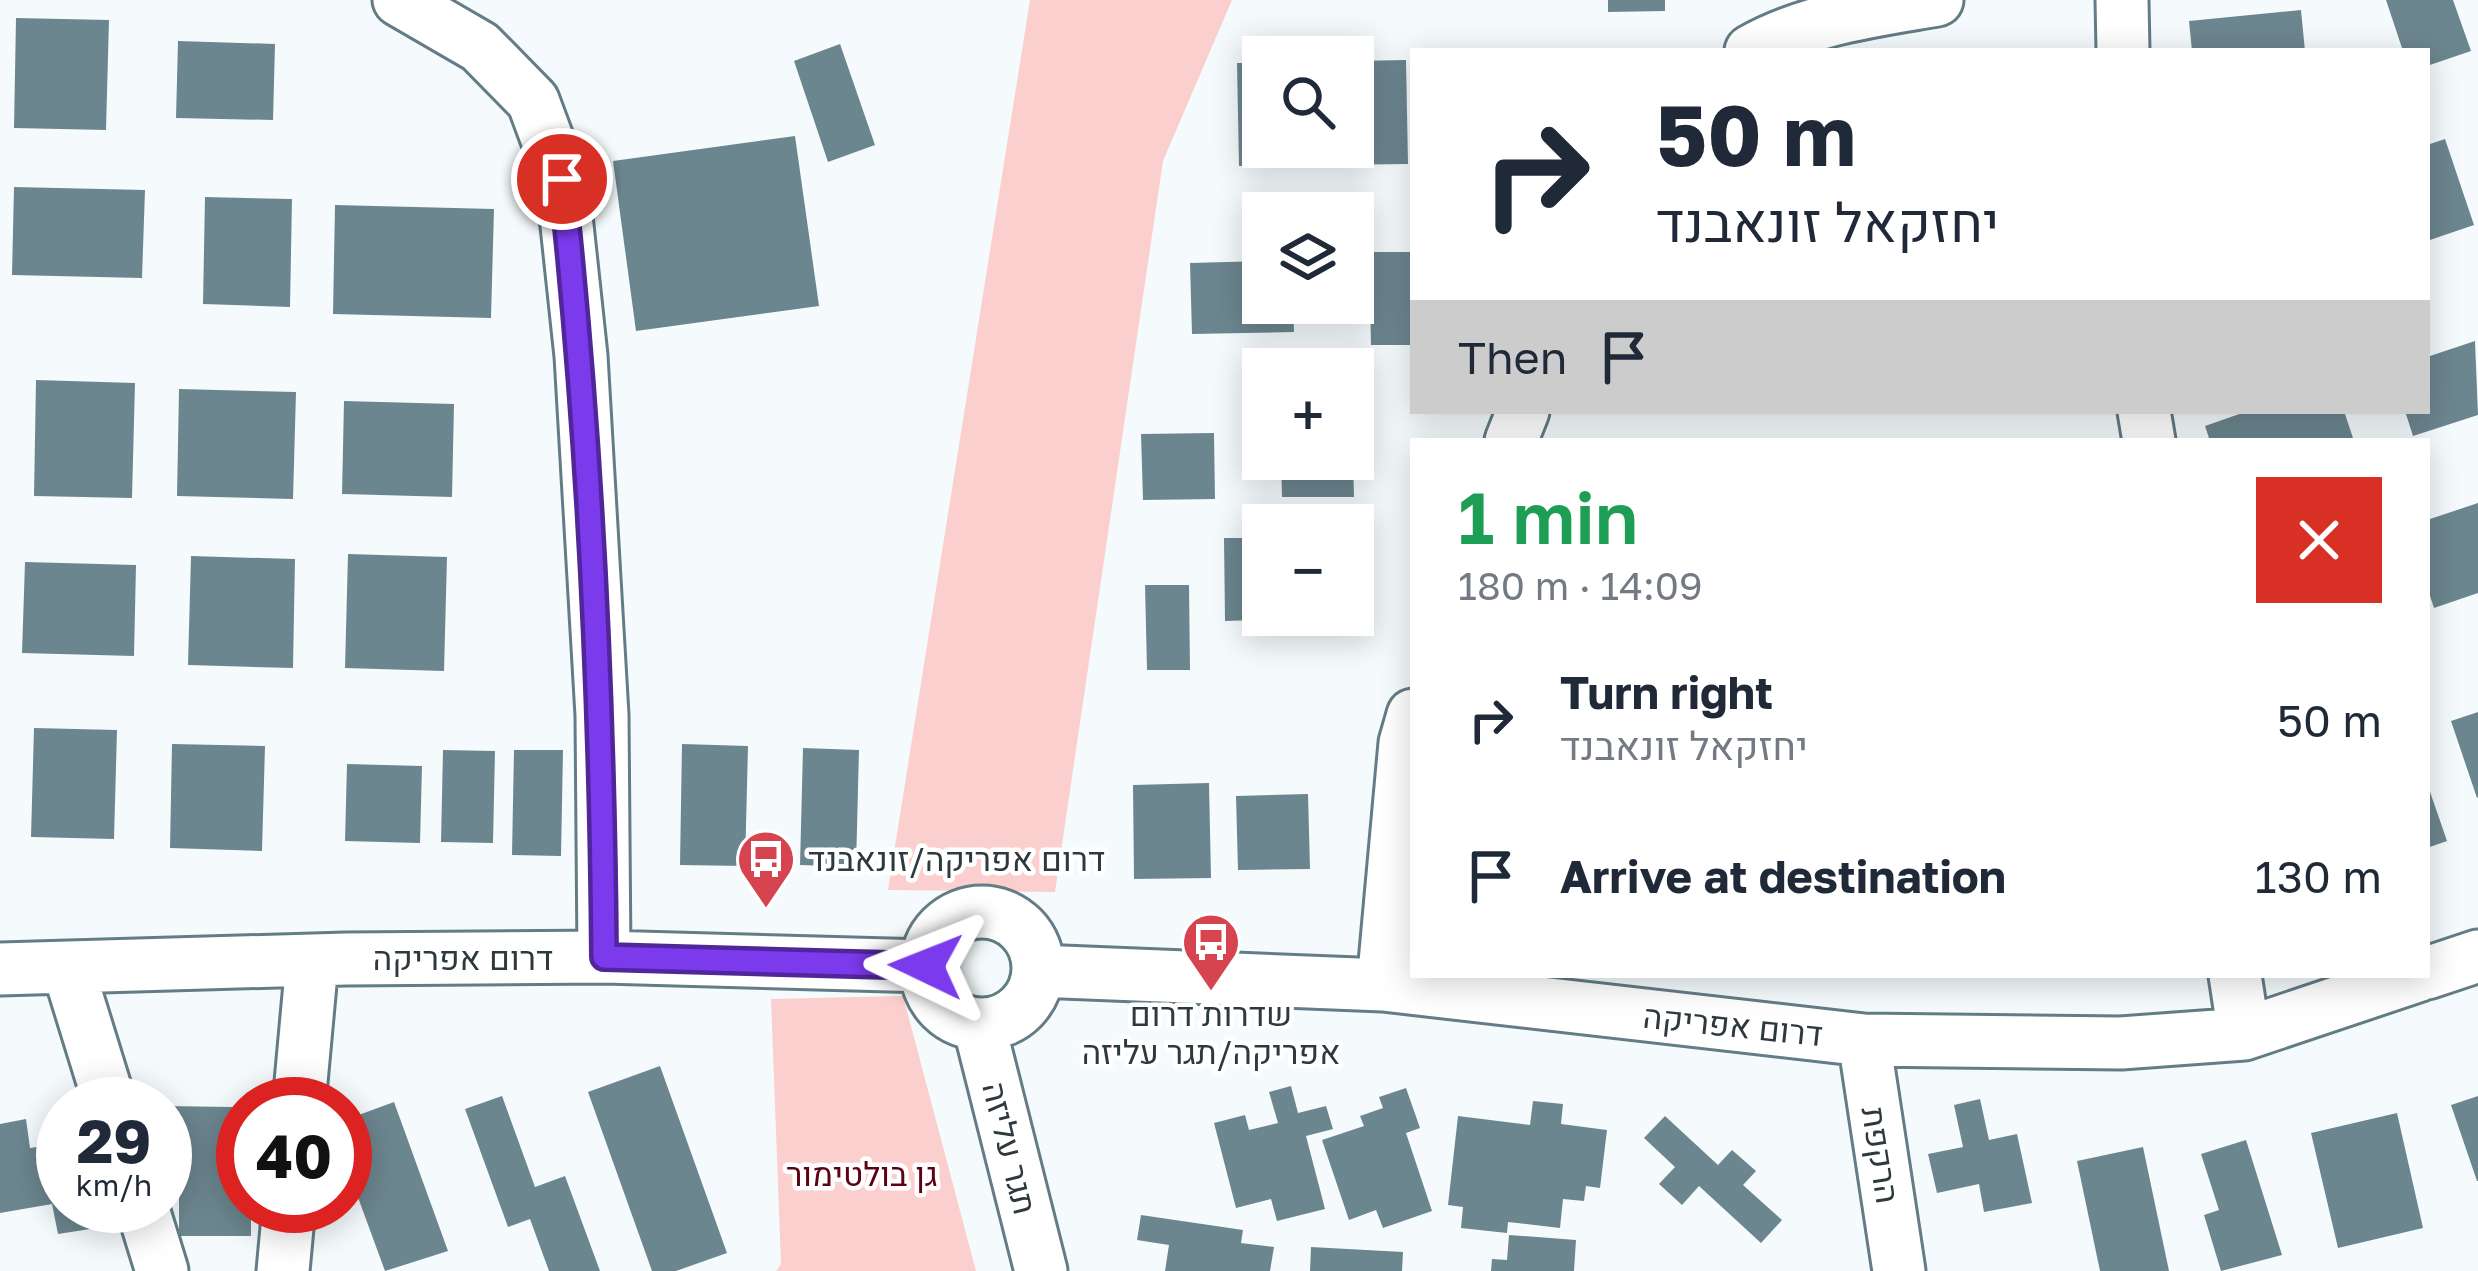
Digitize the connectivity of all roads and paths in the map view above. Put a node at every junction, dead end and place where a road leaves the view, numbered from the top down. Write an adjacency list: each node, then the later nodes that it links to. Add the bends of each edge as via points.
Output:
1 (399, 0): 8 (street, via 480,47 533,101 562,179 601,691)
2 (2122, 0): 5 (street)
3 (1928, 1): 4 (street, via 1833,19)
4 (1756, 48)
5 (2123, 48)
6 (1410, 726): 17 (street)
7 (2478, 956): 14 (street, דרום אפריקה)
8 (604, 957): 9 (street, דרום אפריקה); 10 (street, דרום אפריקה)
9 (312, 962): 11 (street, דרום אפריקה); 22 (street)
10 (926, 966): 13 (street, via 938,933 984,912 1002,915 1029,937); 18 (street, via 946,1013)
11 (68, 968): 12 (street, דרום אפריקה); 21 (street)
12 (0, 969)
13 (1038, 971): 17 (street, דרום אפריקה); 18 (street, via 1019,1011)
14 (2430, 972)
15 (2235, 978): 19 (street)
16 (2412, 978): 19 (street, דרום אפריקה)
17 (1383, 985): 20 (street, דרום אפריקה)
18 (979, 1025): 27 (street, תגר עליזה)
19 (2244, 1034): 20 (street, דרום אפריקה, via 2121,1043)
20 (1864, 1040): 28 (street, הרקפת)
21 (102, 1077)
22 (301, 1077)
23 (150, 1233): 25 (street)
24 (287, 1233): 26 (street)
25 (162, 1271)
26 (283, 1271)
27 (1041, 1271)
28 (1899, 1271)

